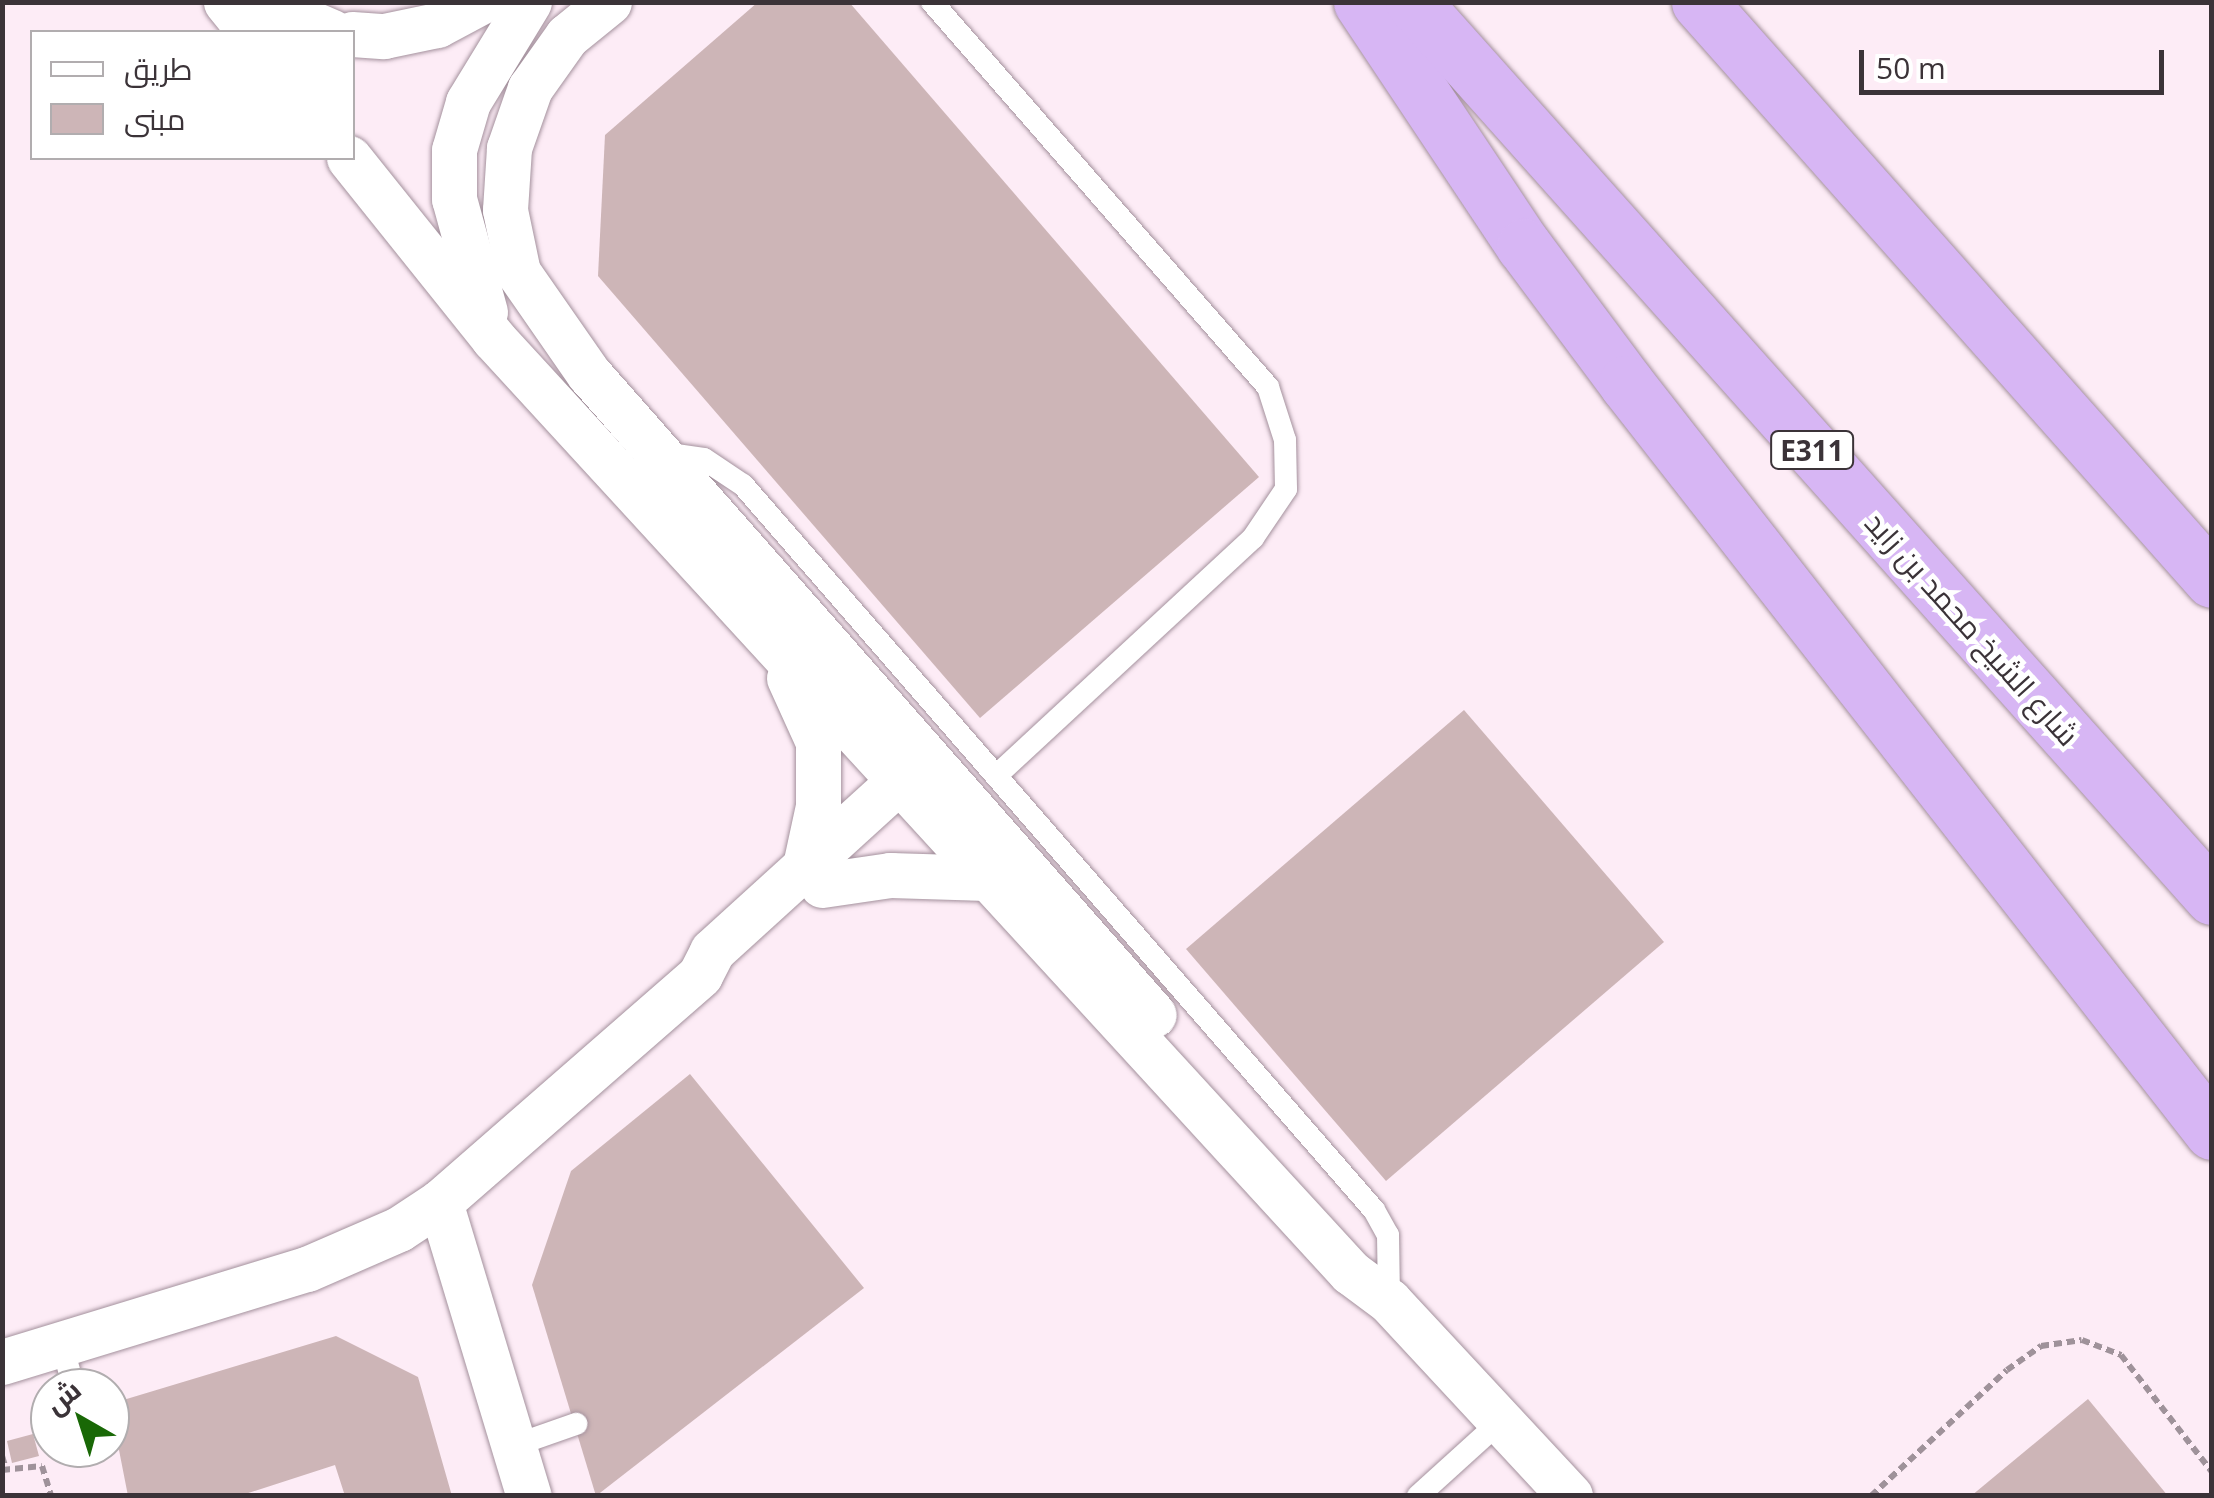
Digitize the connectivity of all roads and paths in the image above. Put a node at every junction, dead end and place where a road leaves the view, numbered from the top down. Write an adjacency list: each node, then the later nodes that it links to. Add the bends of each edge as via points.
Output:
1 (226, 2): 10 (street)
2 (262, 2): 11 (street)
3 (480, 2): 12 (street, via 437,25 384,36)
4 (529, 2): 14 (street, via 468,102 454,150 454,199)
5 (609, 2): 15 (street, via 567,36 530,88 509,148 505,210 518,272 550,326)
6 (932, 2): 18 (lane, via 1268,387 1285,440 1286,489 1254,538)
7 (1361, 2): 23 (highway, via 1524,246 1626,383)
8 (1413, 2): 22 (highway, شارع الشيخ محمد بن زايد / E311)
9 (1699, 2): 16 (highway)
10 (248, 30)
11 (327, 30)
12 (355, 34)
13 (352, 160): 14 (street)
14 (493, 338): 17 (street)
15 (660, 453): 18 (lane, via 704,459 743,485); 19 (street)
16 (2212, 580)
17 (733, 598): 19 (street); 20 (street, via 788,677 818,742)
18 (996, 776): 25 (lane, via 1383,1221)
19 (926, 778): 20 (street); 21 (street); 25 (street, via 1366,1259)
20 (814, 876): 21 (street); 24 (street, via 723,966 700,974)
21 (988, 878): 25 (street, via 1350,1272)
22 (2212, 897)
23 (2212, 1132)
24 (440, 1202): 26 (street, via 338,1257); 31 (street)
25 (1389, 1301): 29 (street)
26 (62, 1345): 27 (street); 28 (lane)
27 (2, 1362)
28 (68, 1368)
29 (1503, 1419): 37 (lane); 38 (street)
30 (576, 1424): 31 (lane)
31 (516, 1445): 36 (street)
32 (2, 1456): 33 (path)
33 (4, 1470): 35 (path, via 42,1466)
34 (2212, 1472): 39 (path, via 2121,1355 2082,1340 2041,1346 2007,1370)
35 (50, 1496)
36 (529, 1496)
37 (1418, 1496)
38 (1570, 1496)
39 (1871, 1496)

